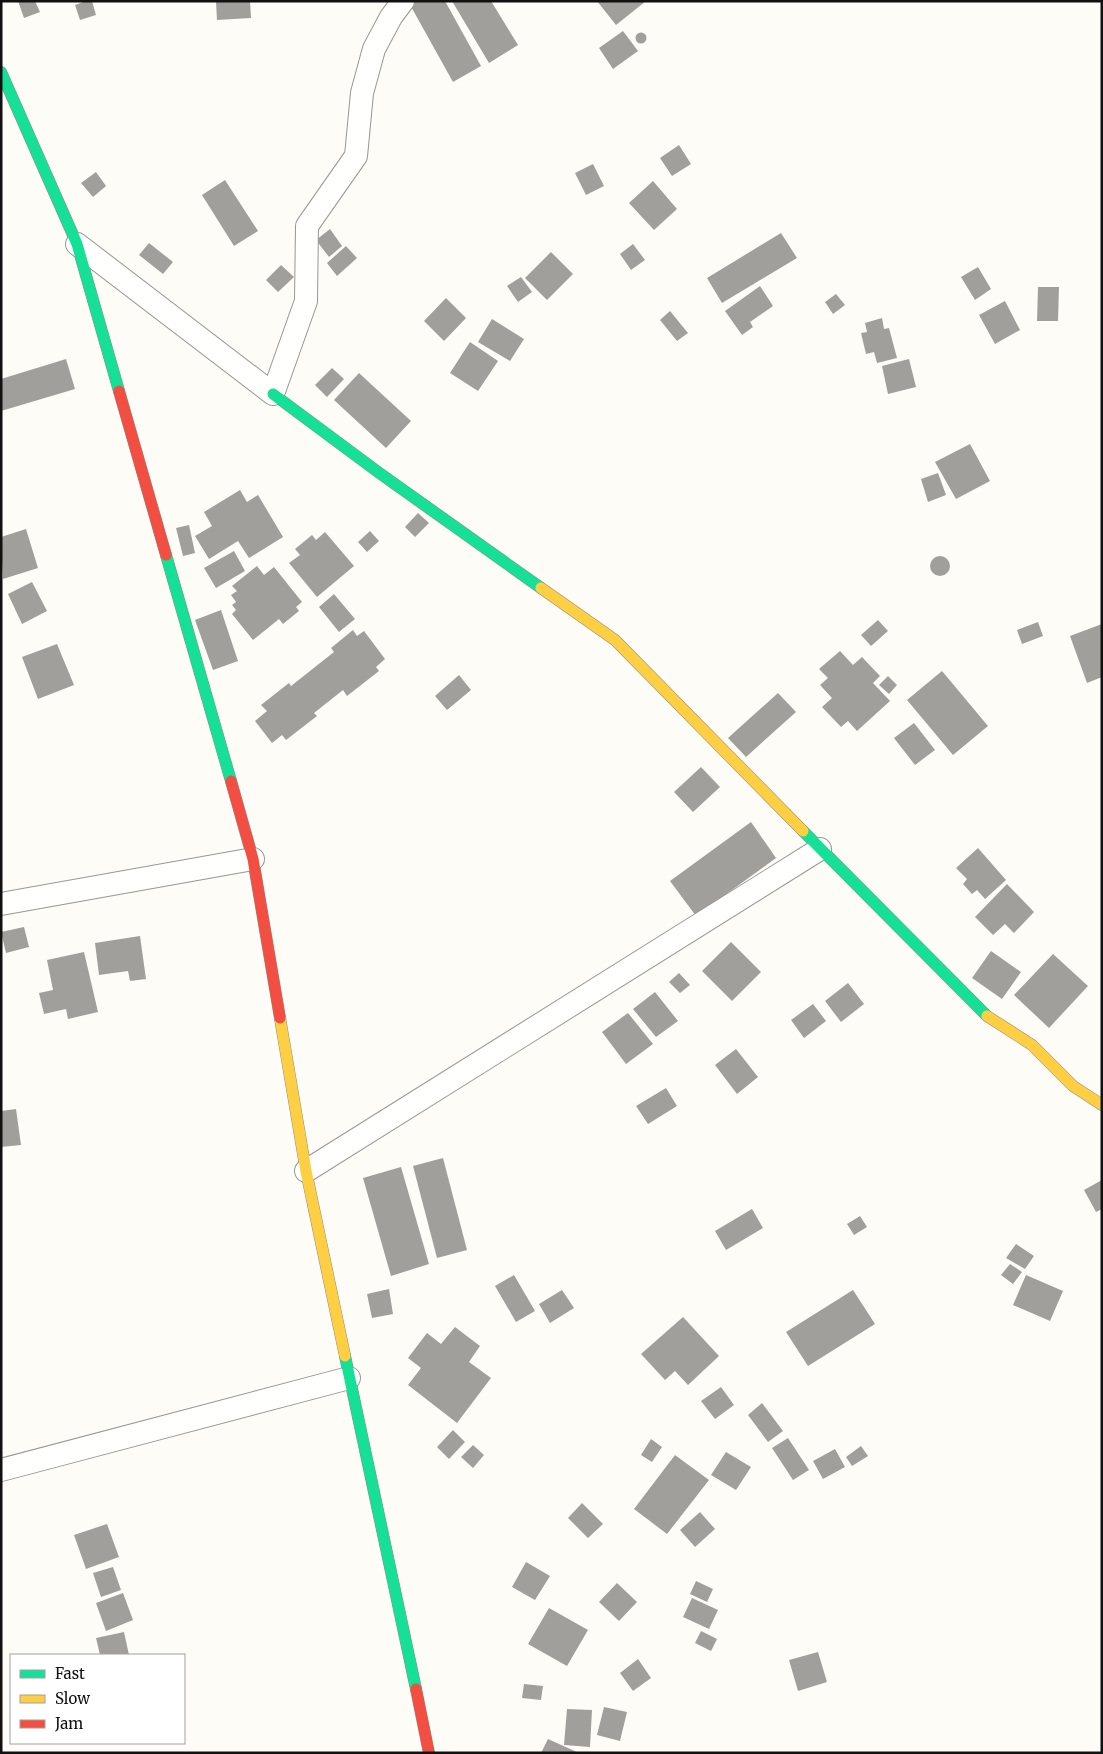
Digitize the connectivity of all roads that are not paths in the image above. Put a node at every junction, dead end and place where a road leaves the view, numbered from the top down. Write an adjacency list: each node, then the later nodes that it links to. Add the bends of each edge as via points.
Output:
1 (403, 1): 4 (street, via 374,49 362,93 356,156 307,226 306,301)
2 (1, 72): 3 (street)
3 (77, 244): 4 (street); 6 (street)
4 (273, 394): 5 (street, via 615,640)
5 (820, 850): 8 (street, via 984,1014 1032,1045 1073,1086); 9 (street)
6 (253, 859): 7 (street); 9 (street)
7 (1, 904)
8 (1102, 1104)
9 (306, 1171): 10 (street)
10 (350, 1378): 11 (street); 12 (street)
11 (1, 1470)
12 (429, 1753)

